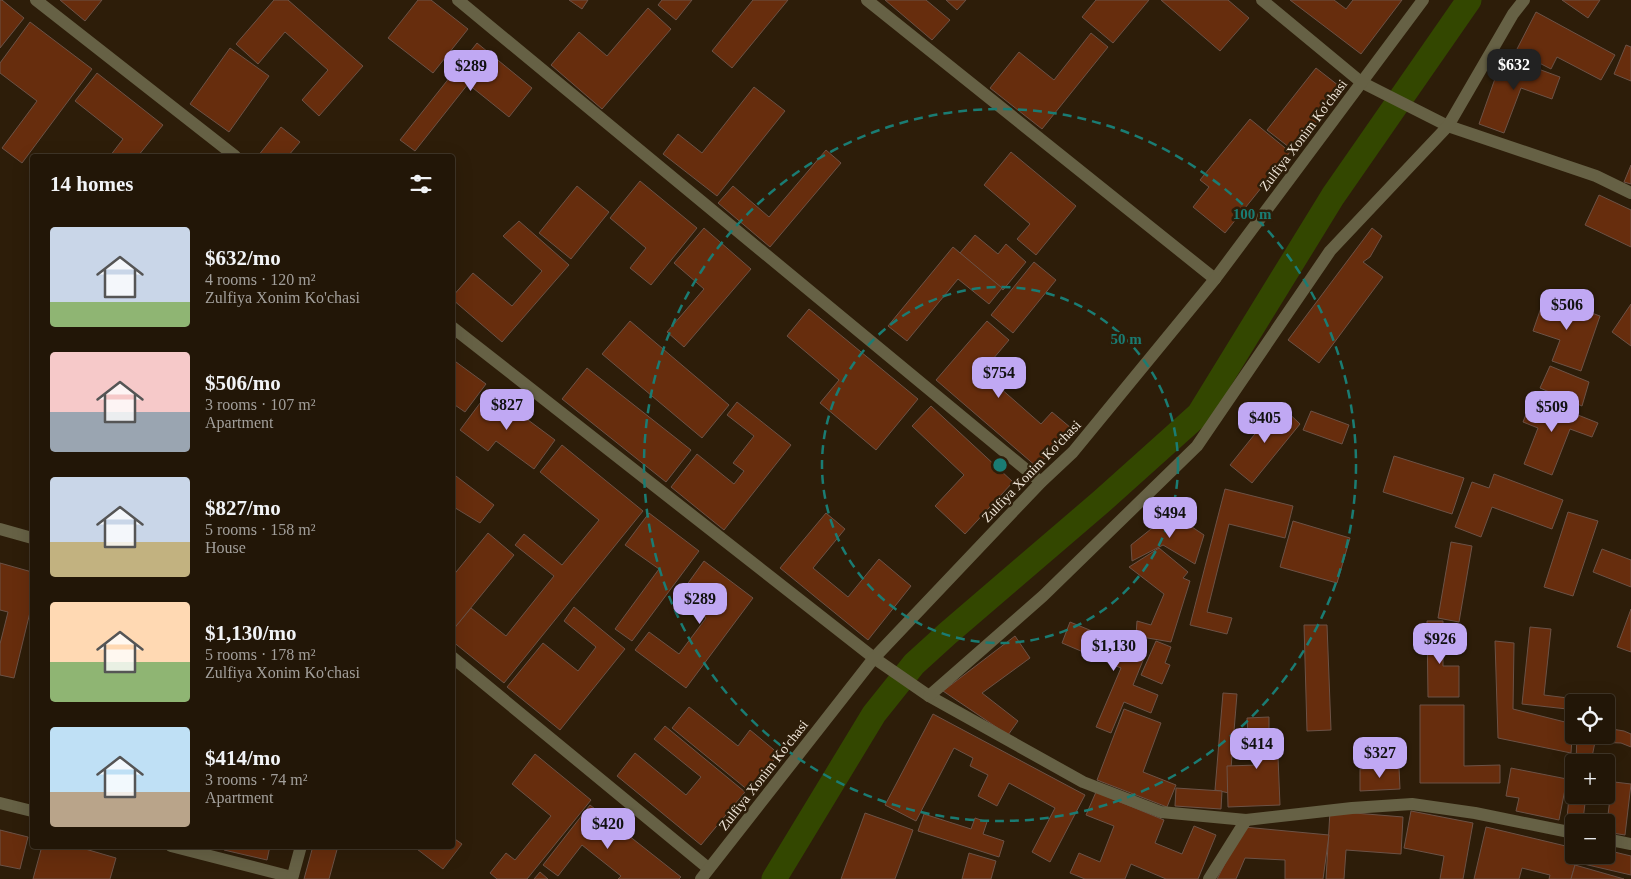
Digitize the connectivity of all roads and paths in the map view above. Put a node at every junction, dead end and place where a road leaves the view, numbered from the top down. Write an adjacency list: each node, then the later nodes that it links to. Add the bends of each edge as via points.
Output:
1 (36, 0): 9 (street)
2 (458, 0): 13 (street)
3 (867, 0): 11 (street)
4 (1262, 0): 7 (street)
5 (1423, 0): 7 (street, Zulfiya Xonim Ko'chasi)
6 (1524, 0): 8 (street)
7 (1361, 82): 8 (street); 11 (street, Zulfiya Xonim Ko'chasi)
8 (1448, 126): 10 (street, via 1596,176); 18 (street, via 1330,251 1197,446 1043,596)
9 (232, 154)
10 (1631, 193)
11 (1215, 279): 13 (street, Zulfiya Xonim Ko'chasi, via 1073,452)
12 (455, 329): 17 (street)
13 (1041, 482): 17 (street, Zulfiya Xonim Ko'chasi)
14 (0, 529): 15 (street)
15 (30, 537)
16 (455, 659): 27 (street)
17 (879, 662): 18 (street); 27 (street, Zulfiya Xonim Ko'chasi)
18 (929, 696): 21 (street, via 1083,782 1162,812)
19 (0, 803): 20 (street)
20 (30, 810)
21 (1246, 820): 22 (street, via 1412,804); 30 (street)
22 (1565, 831)
23 (1615, 841): 24 (street)
24 (1631, 844)
25 (182, 849): 28 (street)
26 (300, 849): 28 (street)
27 (708, 868): 29 (street, Zulfiya Xonim Ko'chasi)
28 (292, 878)
29 (701, 879)
30 (1209, 879)

